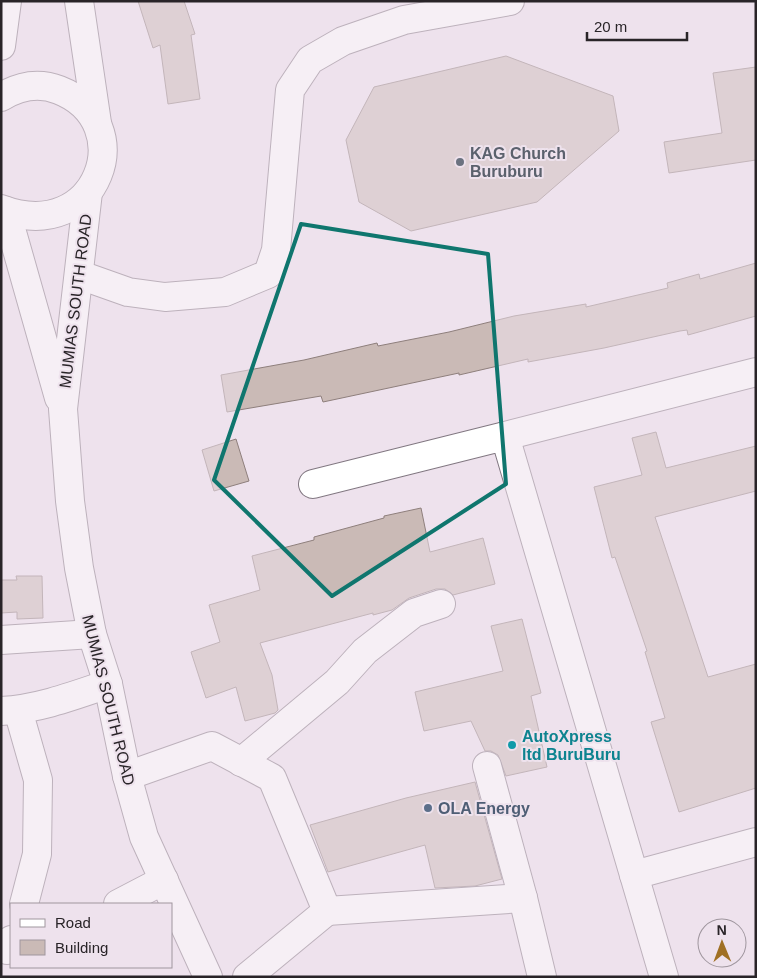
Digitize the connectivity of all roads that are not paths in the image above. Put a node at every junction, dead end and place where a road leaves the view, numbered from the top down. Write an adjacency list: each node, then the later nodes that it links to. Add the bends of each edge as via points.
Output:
1 (7, 1): 4 (street)
2 (79, 1): 6 (street)
3 (510, 1): 9 (street, via 404,20 343,41 310,60 290,90 276,250 268,274 225,292 165,297 128,292)
4 (1, 46)
5 (1, 97): 6 (street, via 30,86 51,87 70,94 86,107)
6 (97, 124): 7 (street, via 103,147 100,171)
7 (88, 192): 8 (street, via 71,208 50,216 28,216); 9 (street, MUMIAS SOUTH ROAD)
8 (3, 209): 11 (street, MUMIAS SOUTH ROAD)
9 (80, 275): 11 (street, MUMIAS SOUTH ROAD)
10 (756, 372): 12 (street)
11 (63, 409): 15 (street, MUMIAS SOUTH ROAD, via 70,501)
12 (505, 436): 13 (street); 23 (street)
13 (313, 484)
14 (441, 604): 19 (street, via 414,613 365,651 337,682)
15 (92, 634): 16 (street); 17 (street, MUMIAS SOUTH ROAD)
16 (1, 640)
17 (108, 684): 18 (street); 21 (street, MUMIAS SOUTH ROAD)
18 (10, 711): 26 (street, via 38,780 38,854)
19 (241, 762): 21 (street, via 212,746); 28 (street, via 272,778)
20 (487, 766): 25 (street)
21 (127, 776): 24 (street, MUMIAS SOUTH ROAD, via 144,837)
22 (756, 842): 23 (street)
23 (634, 876): 32 (street)
24 (164, 880): 27 (street); 29 (street, MUMIAS SOUTH ROAD)
25 (523, 898): 28 (street); 31 (street)
26 (24, 903)
27 (120, 903)
28 (327, 911): 30 (street)
29 (208, 977)
30 (247, 977)
31 (542, 977)
32 (664, 977)

